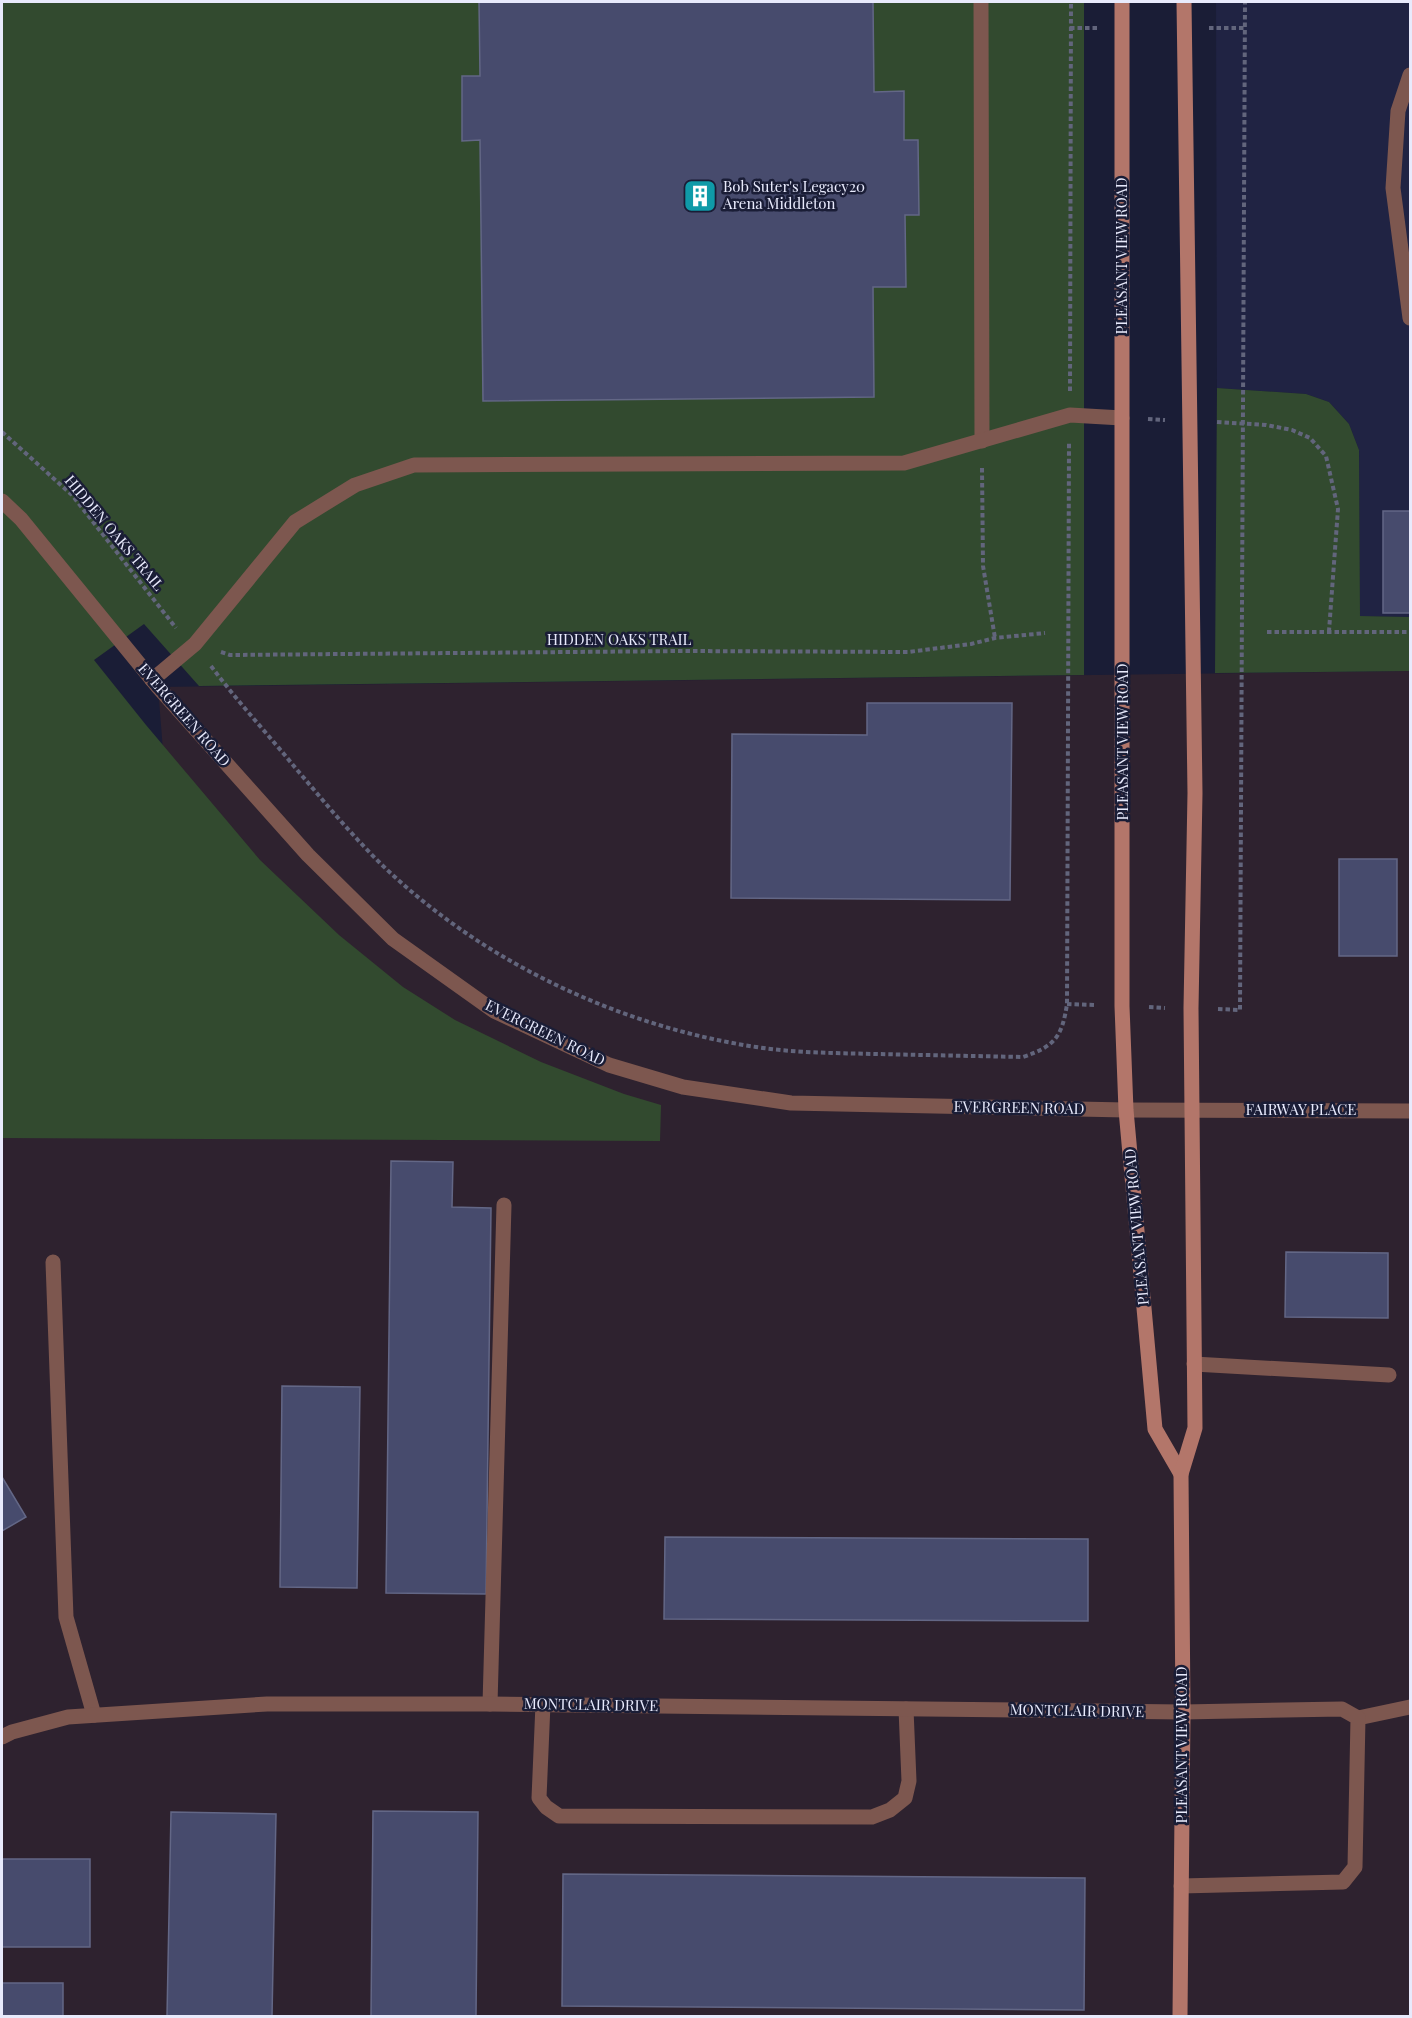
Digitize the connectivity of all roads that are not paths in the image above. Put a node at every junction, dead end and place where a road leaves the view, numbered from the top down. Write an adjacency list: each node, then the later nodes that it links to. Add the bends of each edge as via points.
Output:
1 (981, 2): 7 (street)
2 (1122, 2): 6 (street, PLEASANT VIEW ROAD)
3 (1184, 2): 11 (street, PLEASANT VIEW ROAD, via 1195,793)
4 (1410, 75): 5 (street, via 1398,111 1393,188)
5 (1410, 318)
6 (1122, 418): 7 (street, via 1070,415); 10 (street, PLEASANT VIEW ROAD, via 1122,1006)
7 (982, 441): 9 (street, via 904,463 414,465 355,485 295,522 195,644)
8 (2, 501): 9 (street, EVERGREEN ROAD, via 21,519)
9 (152, 680): 10 (street, EVERGREEN ROAD, via 308,855 393,939 494,1011 609,1065 683,1087 791,1103)
10 (1126, 1110): 11 (street, EVERGREEN ROAD); 17 (street, PLEASANT VIEW ROAD, via 1155,1429)
11 (1192, 1110): 12 (street, FAIRWAY PLACE); 15 (street, PLEASANT VIEW ROAD)
12 (1410, 1111)
13 (504, 1205): 18 (street)
14 (53, 1262): 23 (street, via 66,1617)
15 (1194, 1365): 16 (street); 17 (street, PLEASANT VIEW ROAD, via 1195,1428)
16 (1389, 1375)
17 (1181, 1474): 22 (street, PLEASANT VIEW ROAD)
18 (490, 1704): 19 (street, MONTCLAIR DRIVE); 23 (street, MONTCLAIR DRIVE, via 267,1704)
19 (543, 1704): 21 (street, MONTCLAIR DRIVE); 21 (street, via 539,1798 560,1816 872,1817 905,1798 909,1781)
20 (1410, 1707): 24 (street)
21 (906, 1709): 22 (street, MONTCLAIR DRIVE)
22 (1183, 1712): 24 (street, MONTCLAIR DRIVE, via 1342,1709); 26 (street, PLEASANT VIEW ROAD)
23 (93, 1715): 25 (street, MONTCLAIR DRIVE, via 68,1717)
24 (1358, 1718): 26 (street, via 1355,1867 1343,1882)
25 (2, 1737)
26 (1181, 1886): 27 (street, PLEASANT VIEW ROAD)
27 (1180, 2016)

